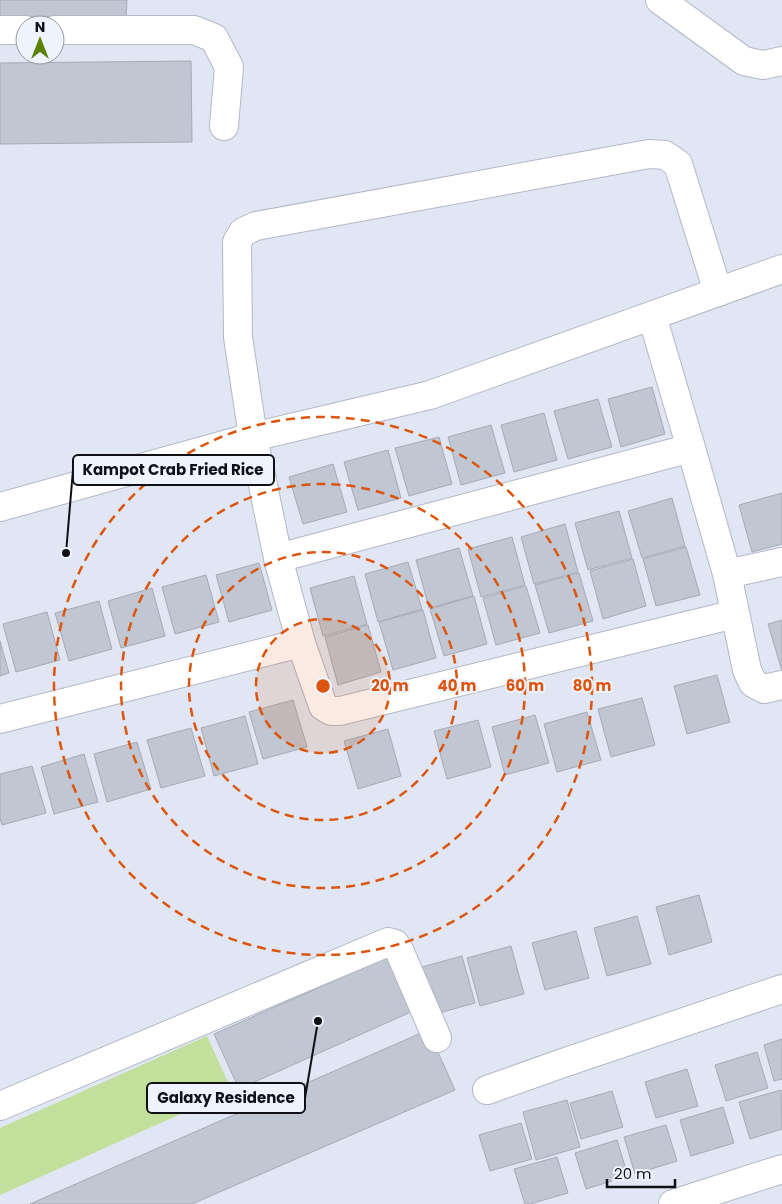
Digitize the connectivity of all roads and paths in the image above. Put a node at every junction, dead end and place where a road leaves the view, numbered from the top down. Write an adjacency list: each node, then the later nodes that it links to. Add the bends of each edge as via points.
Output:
1 (660, 0): 5 (street, via 744,61 763,65)
2 (0, 30): 3 (street)
3 (15, 30)
4 (65, 30): 6 (street, via 194,30 214,38 228,67)
5 (782, 61)
6 (224, 126)
7 (782, 269): 8 (street)
8 (718, 292): 9 (street); 10 (street, via 678,164 665,155 649,154 256,226 243,232 237,242 238,337)
9 (652, 316): 10 (street, via 430,395); 11 (street)
10 (253, 437): 12 (street); 13 (street)
11 (692, 448): 13 (street); 15 (street)
12 (0, 507)
13 (278, 558): 17 (street)
14 (782, 562): 15 (street)
15 (727, 574): 16 (street)
16 (735, 614): 17 (street, via 340,711 331,711 324,706); 18 (street, via 747,670 754,683 764,689)
17 (302, 643): 19 (street)
18 (782, 685)
19 (0, 719)
20 (782, 989): 22 (street)
21 (438, 1038): 23 (street, via 399,950 388,942)
22 (487, 1090)
23 (0, 1106)
24 (782, 1168): 25 (street)
25 (673, 1204)

